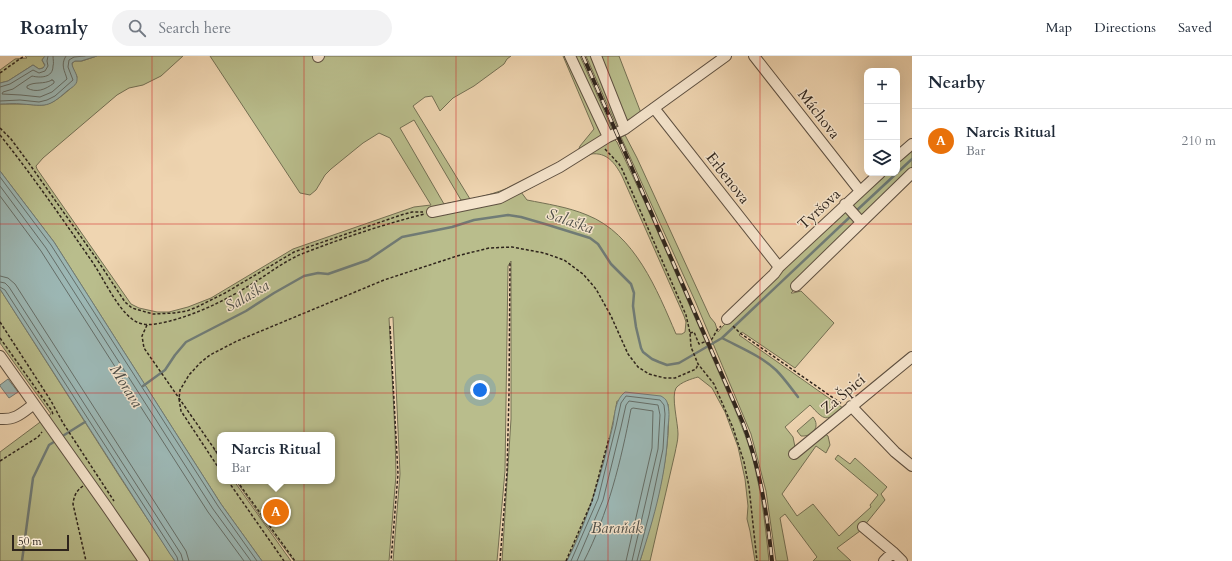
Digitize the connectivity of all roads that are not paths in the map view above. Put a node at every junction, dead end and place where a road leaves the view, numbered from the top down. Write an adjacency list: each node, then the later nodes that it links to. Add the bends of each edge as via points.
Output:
1 (570, 56): 7 (street)
2 (596, 56): 6 (street)
3 (726, 56): 5 (street)
4 (754, 56): 12 (street, Máchova)
5 (654, 108): 6 (street); 15 (street, Erbenova)
6 (625, 129): 7 (street)
7 (604, 140): 13 (street, via 560,167 500,198)
8 (912, 144): 9 (street)
9 (900, 154)
10 (912, 173): 14 (street)
11 (877, 176): 12 (street, Tyršova)
12 (860, 191): 14 (street, Tyršova)
13 (432, 212)
14 (853, 214): 15 (street, Tyršova); 16 (street)
15 (779, 267): 17 (street, Tyršova)
16 (796, 286)
17 (727, 319)
18 (0, 356): 20 (street)
19 (912, 357): 21 (street, Za Špicí)
20 (34, 404): 22 (street, via 15,418); 27 (street)
21 (851, 406): 23 (street, Za Špicí); 24 (street)
22 (1, 418)
23 (794, 454)
24 (912, 466)
25 (863, 527): 26 (street)
26 (892, 552): 28 (street); 29 (street)
27 (144, 561)
28 (884, 561)
29 (902, 561)

